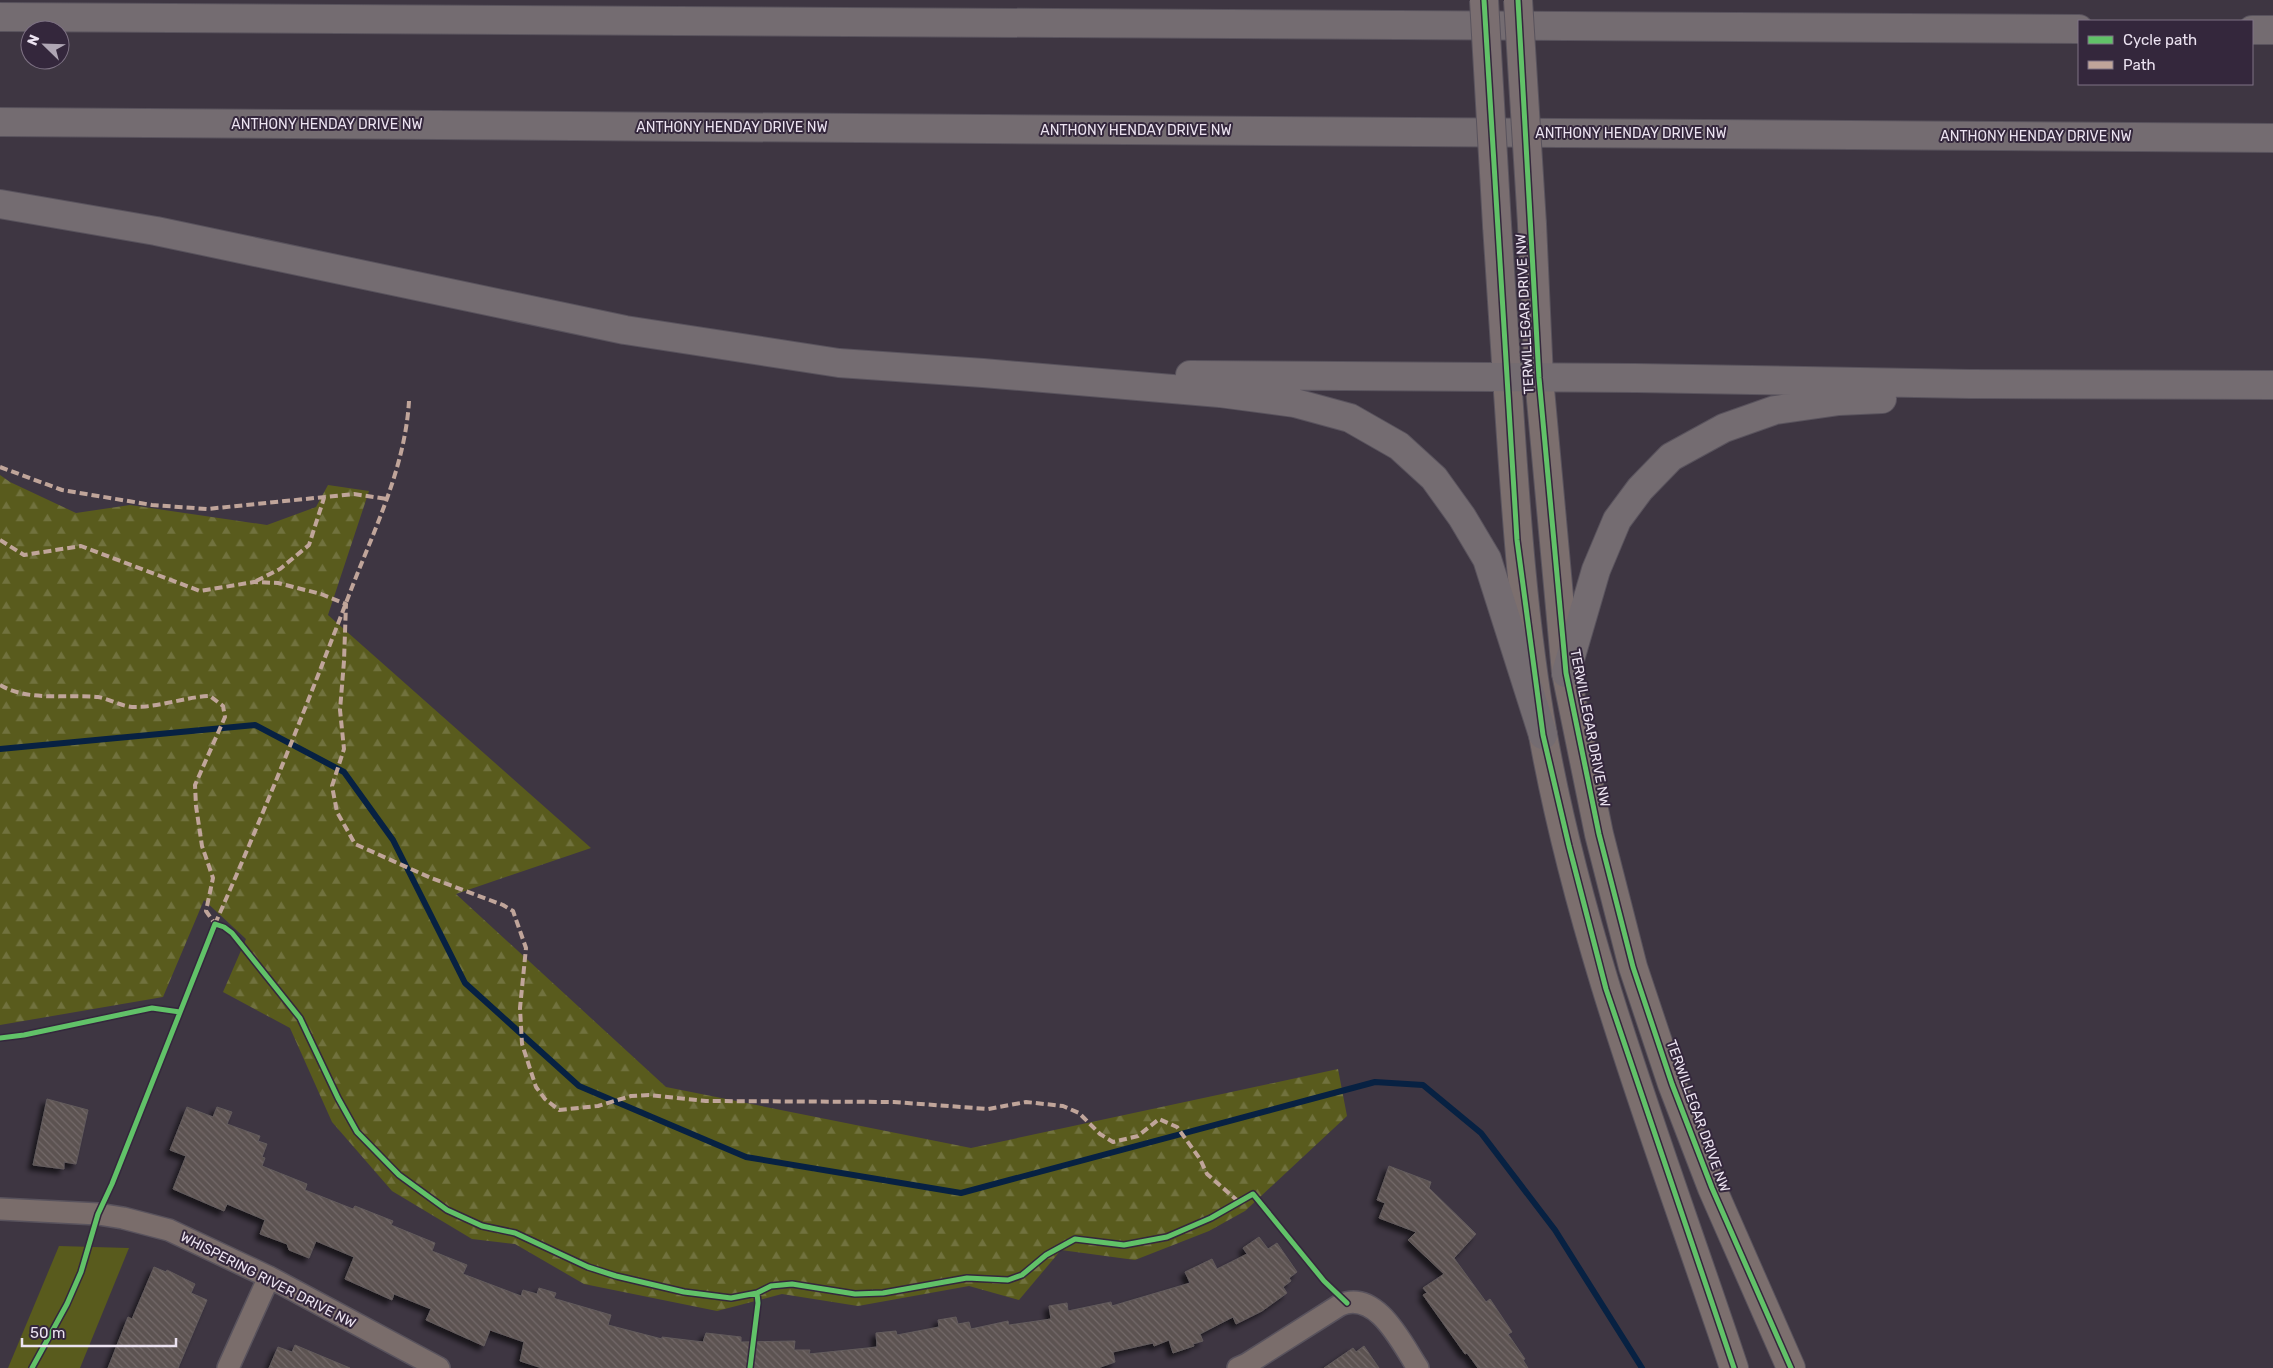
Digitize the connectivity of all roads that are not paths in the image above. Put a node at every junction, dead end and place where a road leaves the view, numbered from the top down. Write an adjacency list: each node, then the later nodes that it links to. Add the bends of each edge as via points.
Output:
1 (1484, 0): 11 (main road, TERWILLEGAR DRIVE NW, bridge)
2 (1518, 0): 12 (main road, TERWILLEGAR DRIVE NW, bridge)
3 (0, 17): 4 (highway)
4 (2078, 29)
5 (2253, 30): 6 (highway)
6 (2273, 30)
7 (0, 122): 8 (highway, ANTHONY HENDAY DRIVE NW)
8 (2273, 138)
9 (0, 204): 10 (highway, via 156,232 625,330 839,363)
10 (983, 373): 11 (highway); 16 (highway, via 1220,393 1295,403 1350,418 1399,446 1434,478 1488,559)
11 (1507, 378): 12 (highway); 16 (main road, TERWILLEGAR DRIVE NW, via 1517,540)
12 (1539, 378): 13 (highway); 15 (main road, TERWILLEGAR DRIVE NW)
13 (1970, 384): 14 (highway); 15 (highway, via 1892,398 1775,410 1724,428 1671,457 1640,489 1617,520 1596,570)
14 (2273, 385)
15 (1566, 673): 24 (main road, TERWILLEGAR DRIVE NW, via 1599,834 1633,966 1672,1084 1712,1188)
16 (1543, 735): 23 (main road, TERWILLEGAR DRIVE NW, via 1606,989)
17 (0, 1209): 18 (street, WHISPERING RIVER DRIVE NW, via 123,1218 169,1230)
18 (269, 1277): 19 (street); 20 (street, WHISPERING RIVER DRIVE NW)
19 (228, 1368)
20 (439, 1368)
21 (1238, 1368): 22 (street, via 1340,1305 1356,1302 1372,1307 1384,1318)
22 (1418, 1368)
23 (1734, 1368)
24 (1790, 1368)

